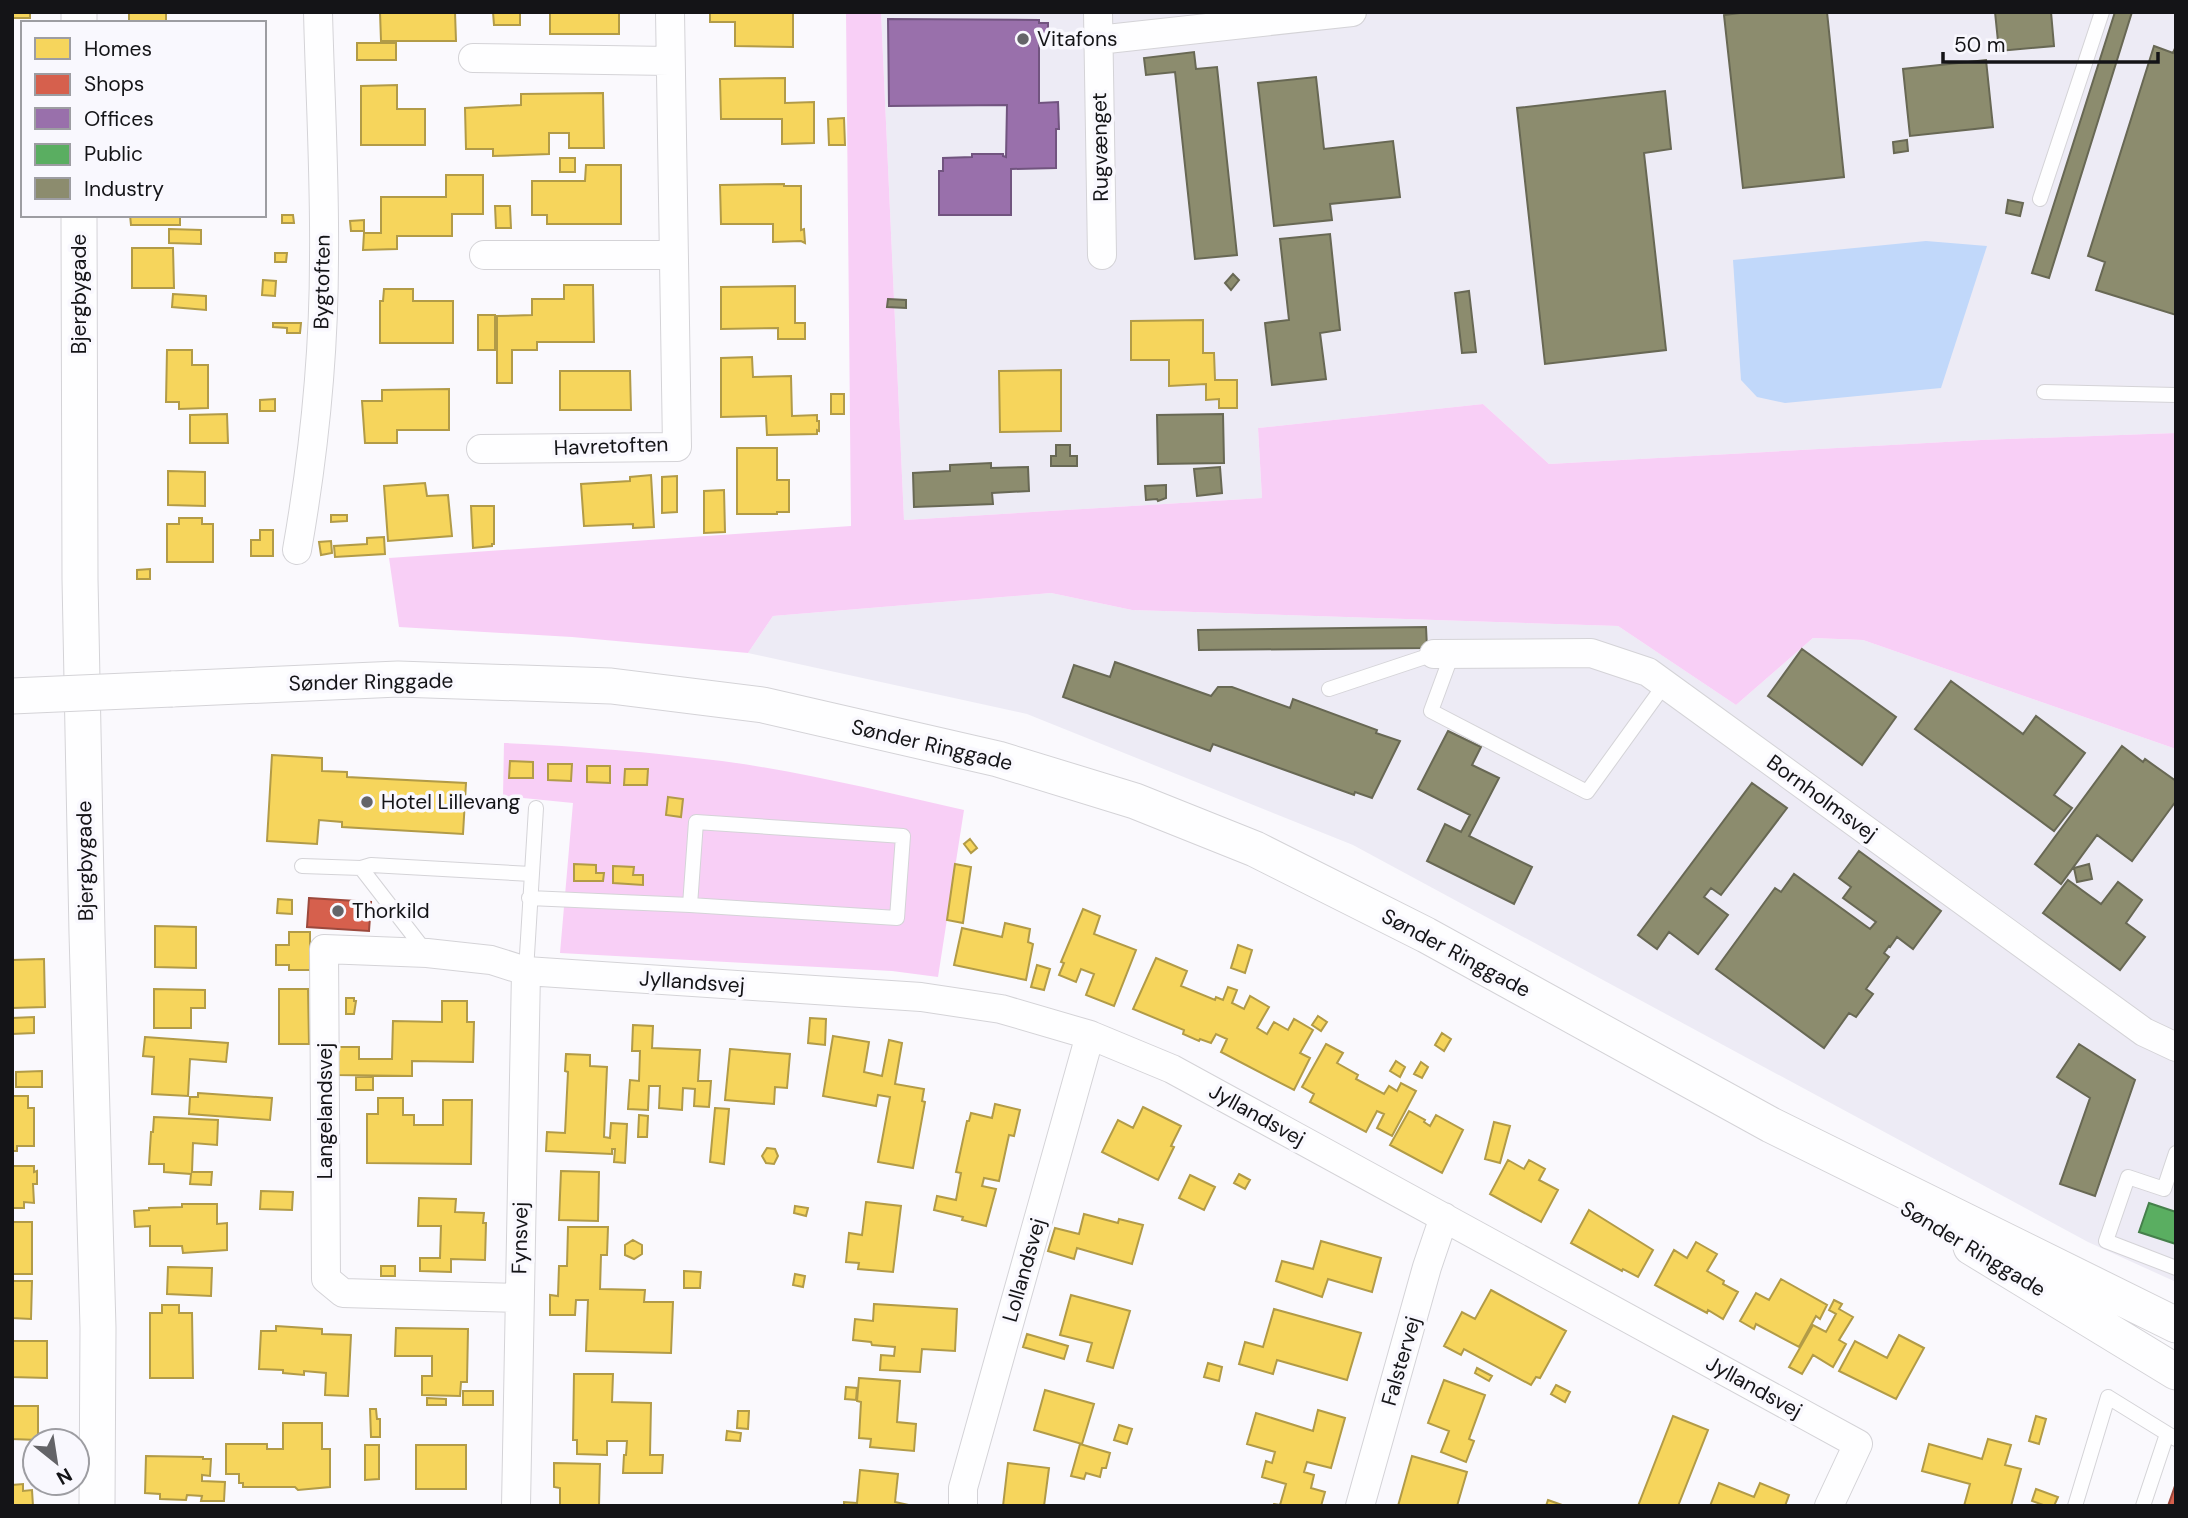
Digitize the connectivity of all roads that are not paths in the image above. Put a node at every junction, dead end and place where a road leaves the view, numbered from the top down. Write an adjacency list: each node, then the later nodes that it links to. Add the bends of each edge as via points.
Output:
1 (318, 12): 16 (street, Bygtoften, via 324,259 319,388)
2 (670, 12): 7 (street, Havretoften)
3 (1352, 12): 5 (street, Rugvænget)
4 (2102, 12): 8 (lane)
5 (1098, 26): 12 (street, Rugvænget)
6 (473, 58): 7 (street)
7 (669, 61): 11 (street, Havretoften)
8 (2040, 199)
9 (79, 217): 41 (street, Bjergbygade, via 80,579 98,1328)
10 (484, 255): 11 (street)
11 (673, 255): 15 (street, Havretoften, via 677,447)
12 (1102, 255)
13 (2045, 392): 14 (lane)
14 (2176, 395)
15 (481, 449)
16 (298, 550)
17 (1443, 654): 18 (street, Bornholmsvej, via 1591,653 1648,672); 18 (lane, via 1431,711 1587,792); 19 (lane)
18 (1665, 684): 30 (street, Bornholmsvej, via 2144,1032)
19 (1329, 689)
20 (12, 696): 31 (street, Sønder Ringgade, bridge, via 398,678 611,685 763,705 998,759 1135,801 1255,849 1426,935)
21 (536, 808): 24 (lane)
22 (302, 866): 23 (lane)
23 (362, 868): 24 (lane); 27 (lane)
24 (531, 874): 25 (lane)
25 (529, 898): 26 (lane); 28 (lane)
26 (690, 905): 26 (lane, via 897,918 903,836 696,822)
27 (427, 953): 28 (street, Langelandsvej, via 491,960); 36 (street, Langelandsvej, via 324,949 326,1279 343,1293)
28 (526, 971): 29 (street, Jyllandsvej, via 921,997 1001,1009); 36 (street, Fynsvej)
29 (1090, 1035): 34 (street, Jyllandsvej, via 1172,1069); 43 (street, Lollandsvej, via 963,1489)
30 (2176, 1048)
31 (1771, 1125): 33 (street, Sønder Ringgade); 37 (street, Sønder Ringgade)
32 (2176, 1153): 35 (lane, via 2164,1189 2128,1177 2106,1241)
33 (1897, 1203): 38 (street, via 2038,1270); 39 (street, Sønder Ringgade)
34 (1444, 1217): 44 (street, Falstervej); 45 (street, Jyllandsvej, via 1858,1444)
35 (2176, 1268)
36 (519, 1298): 42 (street, Fynsvej)
37 (2176, 1325)
38 (2176, 1349)
39 (2176, 1372)
40 (2171, 1436): 46 (lane, via 2108,1396); 47 (lane)
41 (97, 1506)
42 (516, 1506)
43 (963, 1506)
44 (1360, 1506)
45 (1829, 1506)
46 (2075, 1506)
47 (2143, 1506)

